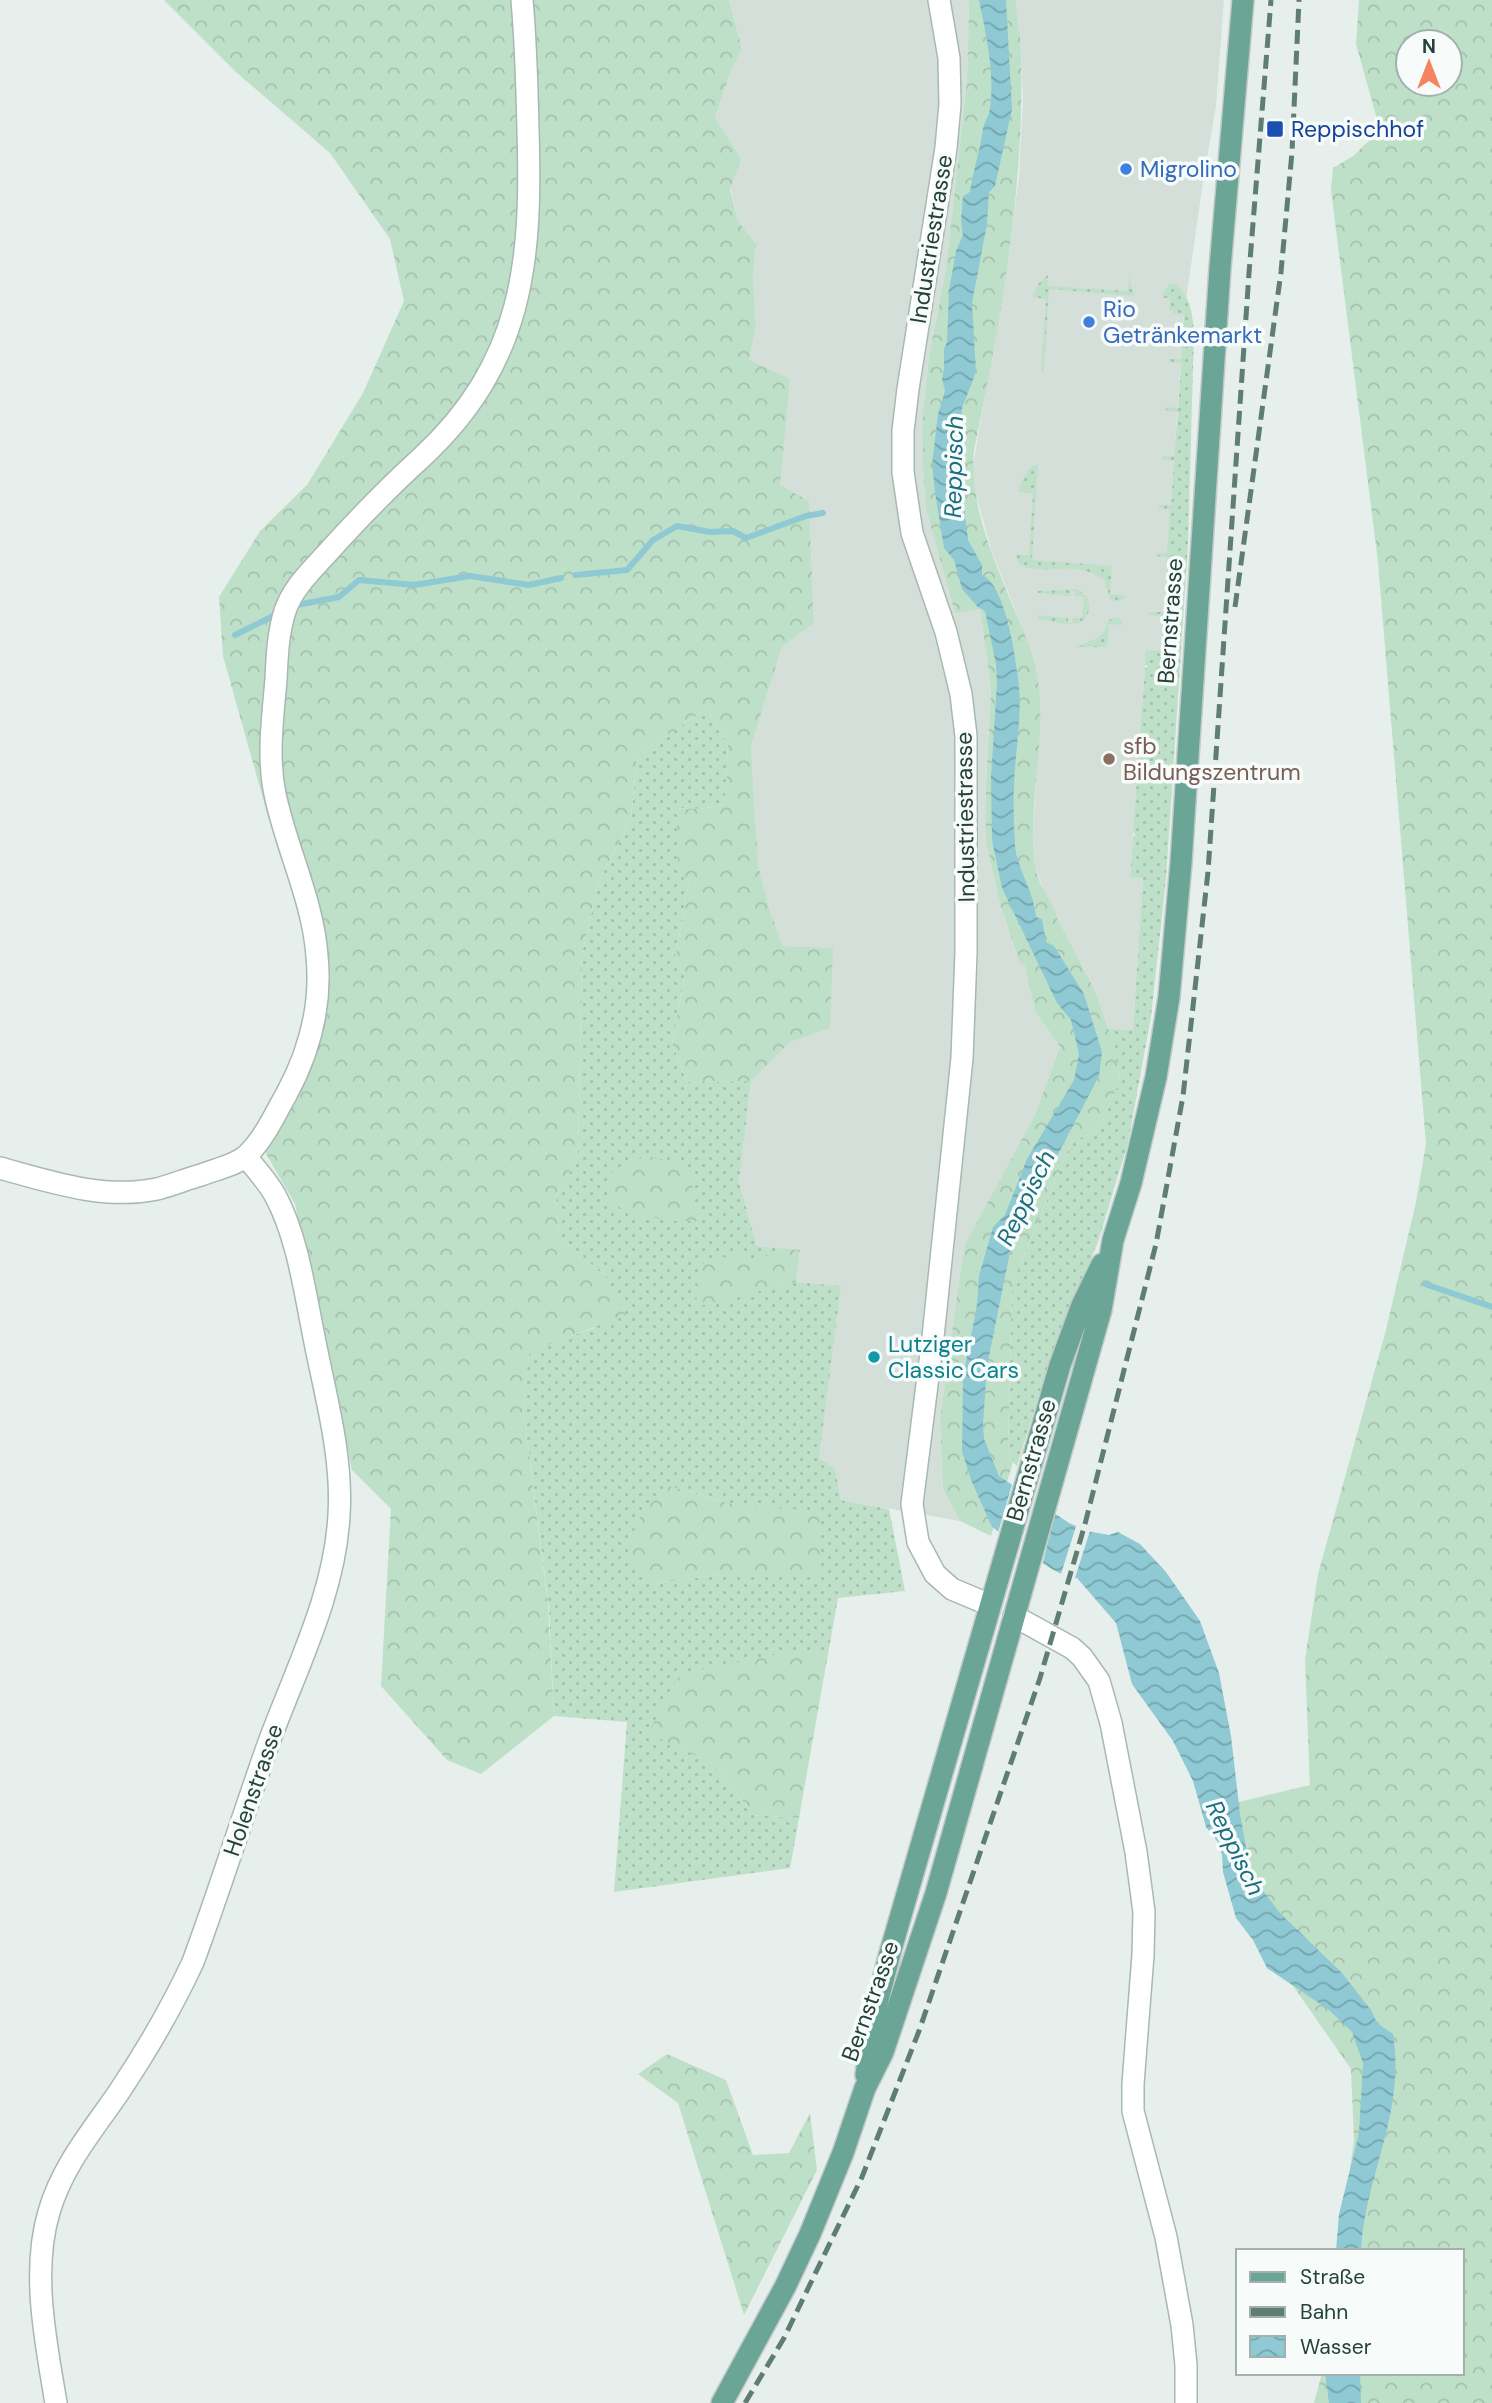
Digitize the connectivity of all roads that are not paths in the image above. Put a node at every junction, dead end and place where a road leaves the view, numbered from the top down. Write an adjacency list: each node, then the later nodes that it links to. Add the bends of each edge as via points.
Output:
1 (522, 0): 4 (street, via 528,232 523,279 507,331 489,374 460,415 315,566 292,596 283,617 272,776 314,929 318,1000 310,1042 294,1081)
2 (939, 0): 7 (street, Industriestrasse, via 949,58 950,104 908,389 903,472 912,533 954,659 966,736 966,953 962,1058 912,1504 918,1542 935,1574 952,1589)
3 (1243, 0): 6 (main road, Bernstrasse, via 1169,997 1143,1138)
4 (246, 1157): 5 (street, via 170,1185 129,1192 86,1190); 10 (street, Holenstrasse, via 275,1195 293,1241 337,1462 340,1511 336,1547 311,1632 193,1962 152,2040 69,2164 48,2212 43,2294)
5 (0, 1168)
6 (1113, 1240): 7 (main road, Bernstrasse, via 1069,1337); 8 (main road, Bernstrasse, via 1101,1310)
7 (990, 1605): 8 (main road); 9 (main road, Bernstrasse, via 890,1953 868,2047)
8 (1014, 1616): 9 (main road, Bernstrasse, via 932,1906 883,2052); 12 (street, via 1082,1657 1099,1681 1111,1723 1144,1912 1133,2111 1178,2301)
9 (865, 2088): 11 (main road, via 810,2234)
10 (56, 2403)
11 (722, 2403)
12 (1186, 2403)

